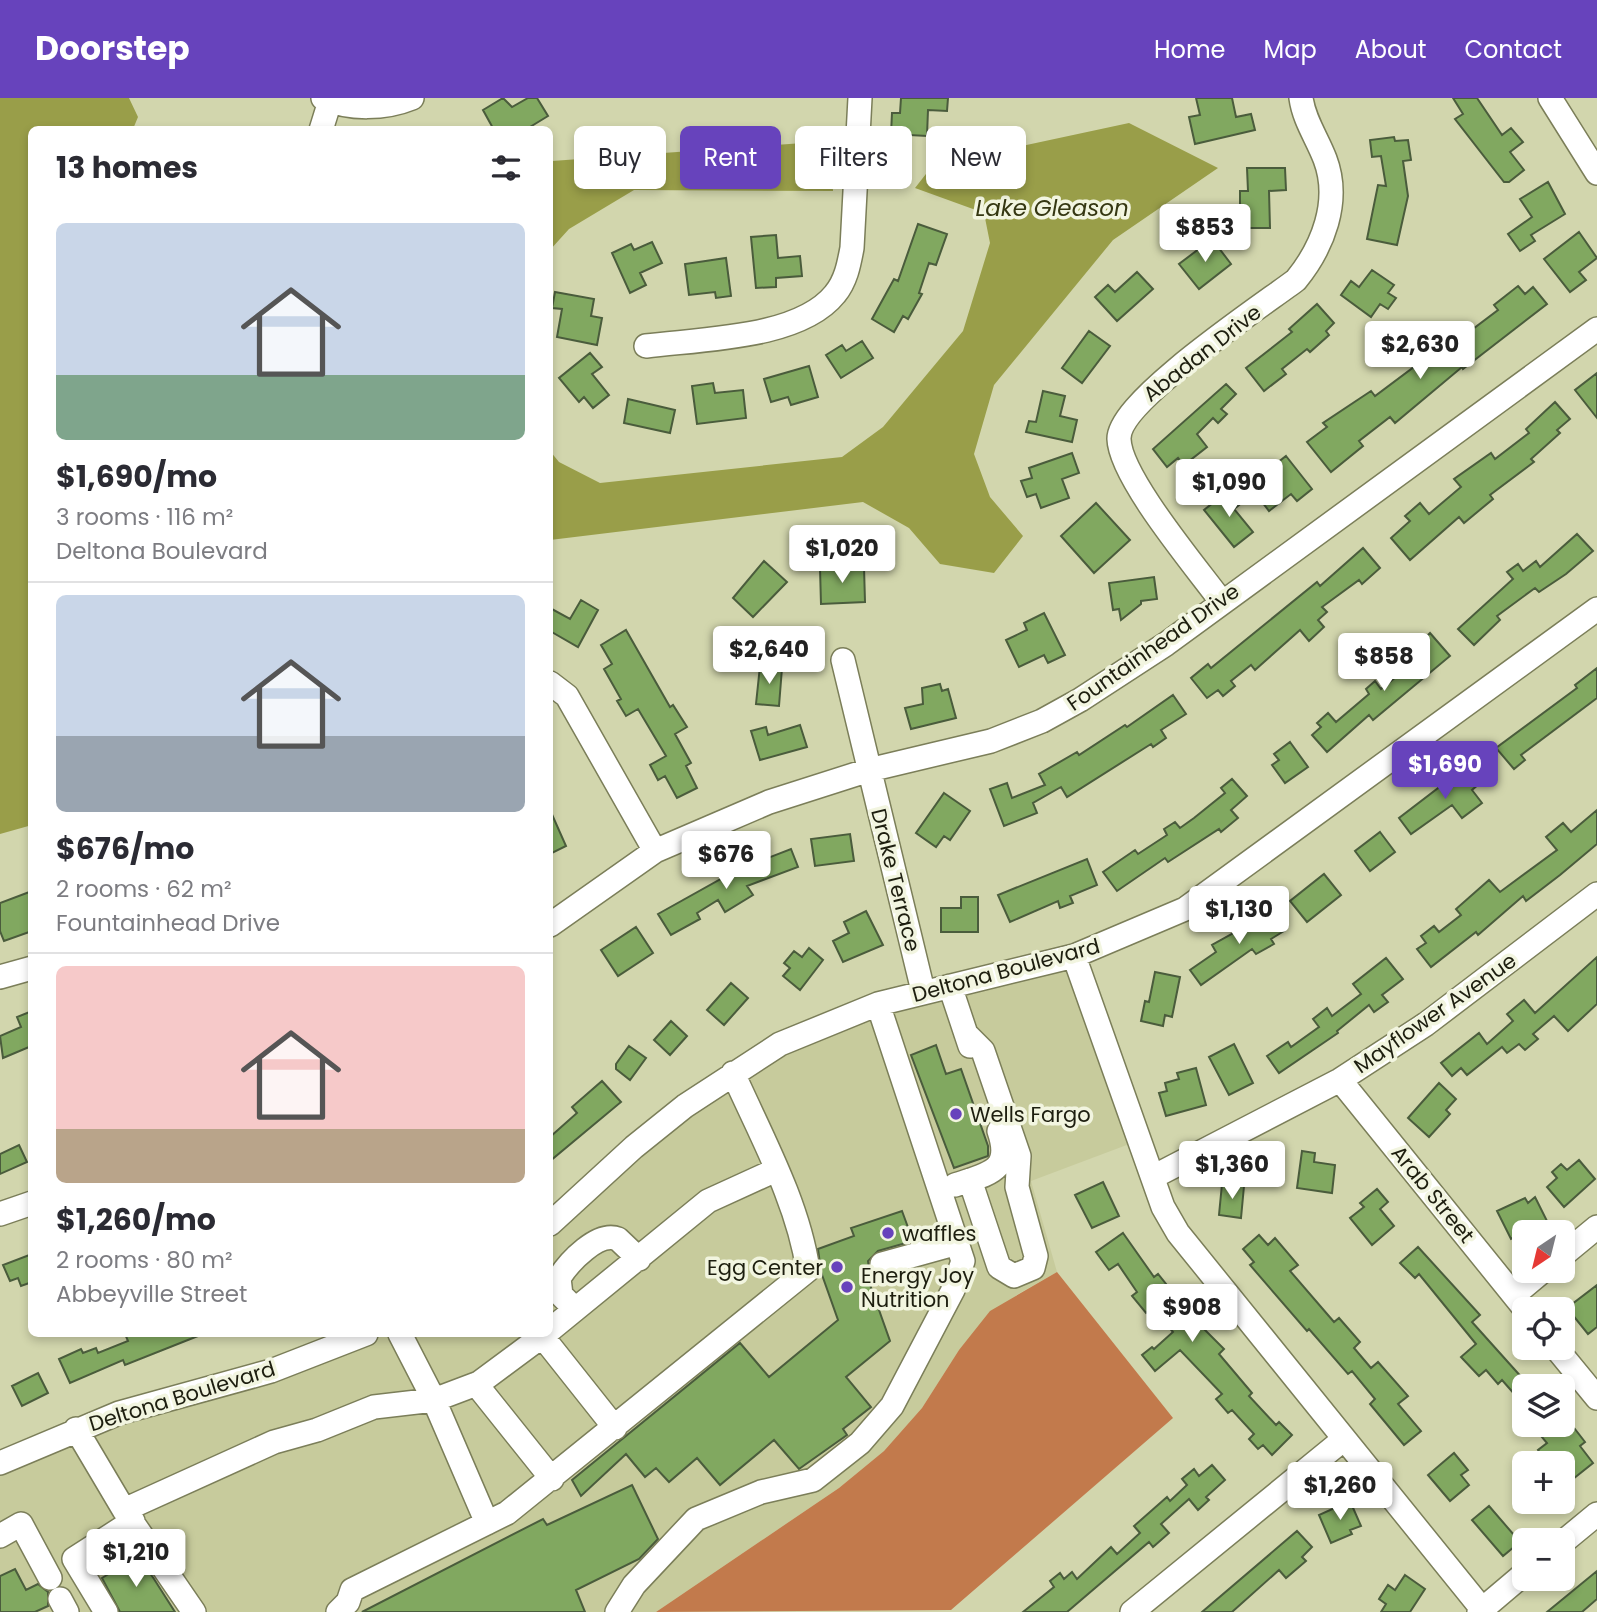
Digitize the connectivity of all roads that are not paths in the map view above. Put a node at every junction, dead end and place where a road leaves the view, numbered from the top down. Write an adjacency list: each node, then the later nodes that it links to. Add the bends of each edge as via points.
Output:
1 (412, 98): 5 (street, via 371,107)
2 (860, 98): 9 (street, via 852,248 837,292 822,307 775,329)
3 (1301, 98): 10 (street, Abadan Drive, via 1326,161 1330,207 1313,259 1296,280 1152,389 1130,411 1118,437 1127,468)
4 (1550, 98): 7 (street)
5 (327, 99): 6 (street)
6 (322, 126)
7 (1597, 173)
8 (1597, 330): 10 (street, Fountainhead Drive)
9 (646, 346)
10 (1221, 601): 14 (street, Fountainhead Drive, via 1155,651 1042,721 991,741)
11 (1597, 609): 18 (street, Deltona Boulevard, via 1185,909)
12 (843, 660): 14 (street, Drake Terrace)
13 (553, 684): 15 (street, via 567,696)
14 (870, 770): 15 (street, Fountainhead Drive, via 769,802); 22 (street, Drake Terrace)
15 (655, 851): 17 (street, Fountainhead Drive)
16 (1597, 894): 26 (street, Mayflower Avenue, via 1426,1024)
17 (553, 923)
18 (1074, 957): 21 (street, Deltona Boulevard); 28 (street)
19 (28, 969): 20 (street)
20 (0, 977)
21 (950, 986): 22 (street, Deltona Boulevard); 24 (street)
22 (923, 991): 23 (street, Deltona Boulevard)
23 (878, 1004): 25 (street, Deltona Boulevard, via 780,1044); 30 (street)
24 (966, 1034): 29 (street, via 1004,1153 996,1169); 29 (street, via 983,1051 1019,1156 1017,1187 1036,1256 1033,1268 1014,1276 999,1267)
25 (733, 1073): 27 (street); 33 (street, Deltona Boulevard, via 634,1147)
26 (1340, 1080): 28 (street, Mayflower Avenue); 40 (street, Arab Street)
27 (776, 1170): 37 (street, via 708,1201); 52 (street, via 808,1270)
28 (1153, 1177): 54 (street, via 1178,1233)
29 (970, 1180): 30 (street)
30 (939, 1190): 35 (street)
31 (28, 1204): 32 (street)
32 (0, 1214)
33 (553, 1221)
34 (1597, 1227): 36 (street)
35 (958, 1243): 38 (street); 68 (street, via 963,1261 953,1290 892,1406 860,1443 813,1480 761,1492 696,1519 634,1585)
36 (1575, 1245)
37 (639, 1259): 42 (street); 42 (street, via 618,1239 600,1239 577,1257 559,1279 561,1294)
38 (882, 1264)
39 (1534, 1283): 41 (street)
40 (1515, 1297)
41 (1523, 1297)
42 (575, 1310): 43 (street)
43 (553, 1327)
44 (358, 1337): 53 (street, Deltona Boulevard, via 271,1371 149,1403)
45 (402, 1337): 51 (street)
46 (540, 1337): 49 (street)
47 (548, 1337): 52 (street)
48 (1566, 1360): 50 (street)
49 (476, 1384): 51 (street); 56 (street)
50 (1597, 1398)
51 (434, 1400): 58 (street, via 374,1406 274,1443); 59 (street)
52 (615, 1428): 56 (street)
53 (76, 1429): 55 (street, Deltona Boulevard); 58 (street)
54 (1343, 1439): 64 (street); 69 (street)
55 (0, 1463)
56 (552, 1479): 59 (street)
57 (1597, 1514): 60 (street)
58 (128, 1516): 65 (street, via 74,1559); 66 (street)
59 (487, 1523): 67 (street, via 352,1590)
60 (1575, 1532)
61 (0, 1536): 62 (street, via 21,1524)
62 (50, 1578)
63 (1512, 1584): 64 (street)
64 (1480, 1611)
65 (106, 1612)
66 (194, 1612)
67 (338, 1612)
68 (617, 1612)
69 (1132, 1612)

